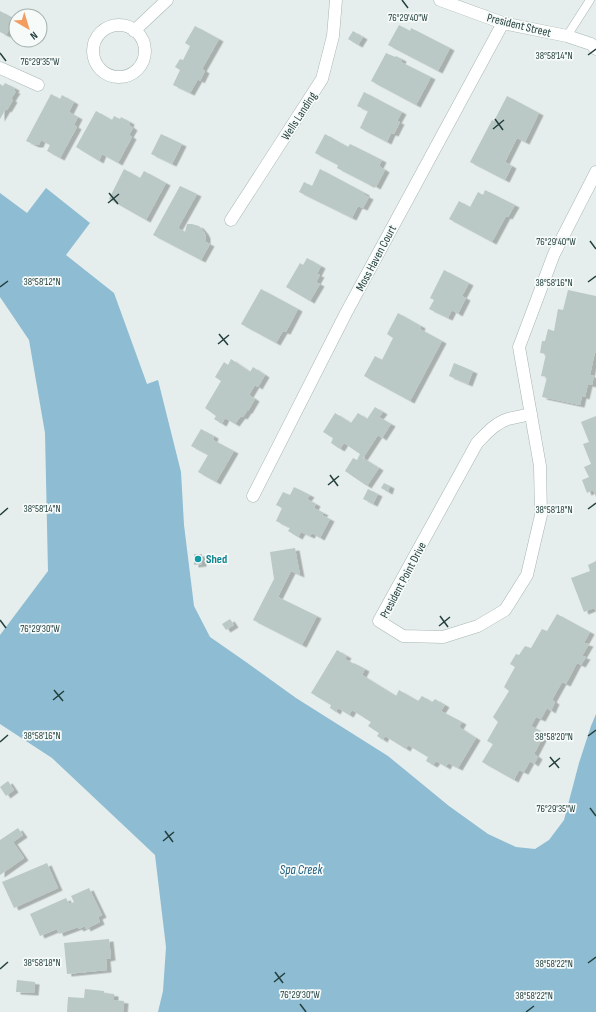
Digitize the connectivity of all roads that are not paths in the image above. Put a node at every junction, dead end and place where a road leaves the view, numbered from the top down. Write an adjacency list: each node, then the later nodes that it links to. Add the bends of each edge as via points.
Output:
1 (167, 0): 6 (street)
2 (336, 0): 12 (street, Wells Landing, via 333,36 322,79)
3 (440, 0): 5 (street, President Street)
4 (590, 0): 7 (lane)
5 (503, 23): 7 (street, President Street); 14 (street, Moss Haven Court, via 346,313)
6 (134, 31): 6 (street, via 143,42 145,50 140,66 126,76 118,77 102,71 93,57 95,40 100,33 115,25)
7 (567, 36): 8 (street, President Street, via 591,44)
8 (596, 50)
9 (0, 68): 10 (street)
10 (38, 85)
11 (596, 172): 13 (street, President Point Drive, via 554,254 519,347)
12 (231, 220)
13 (531, 414): 13 (street, President Point Drive, via 540,466 540,515 528,575 505,610 478,626 443,638 403,636 379,621 477,444 489,430 502,422)
14 (253, 496)

